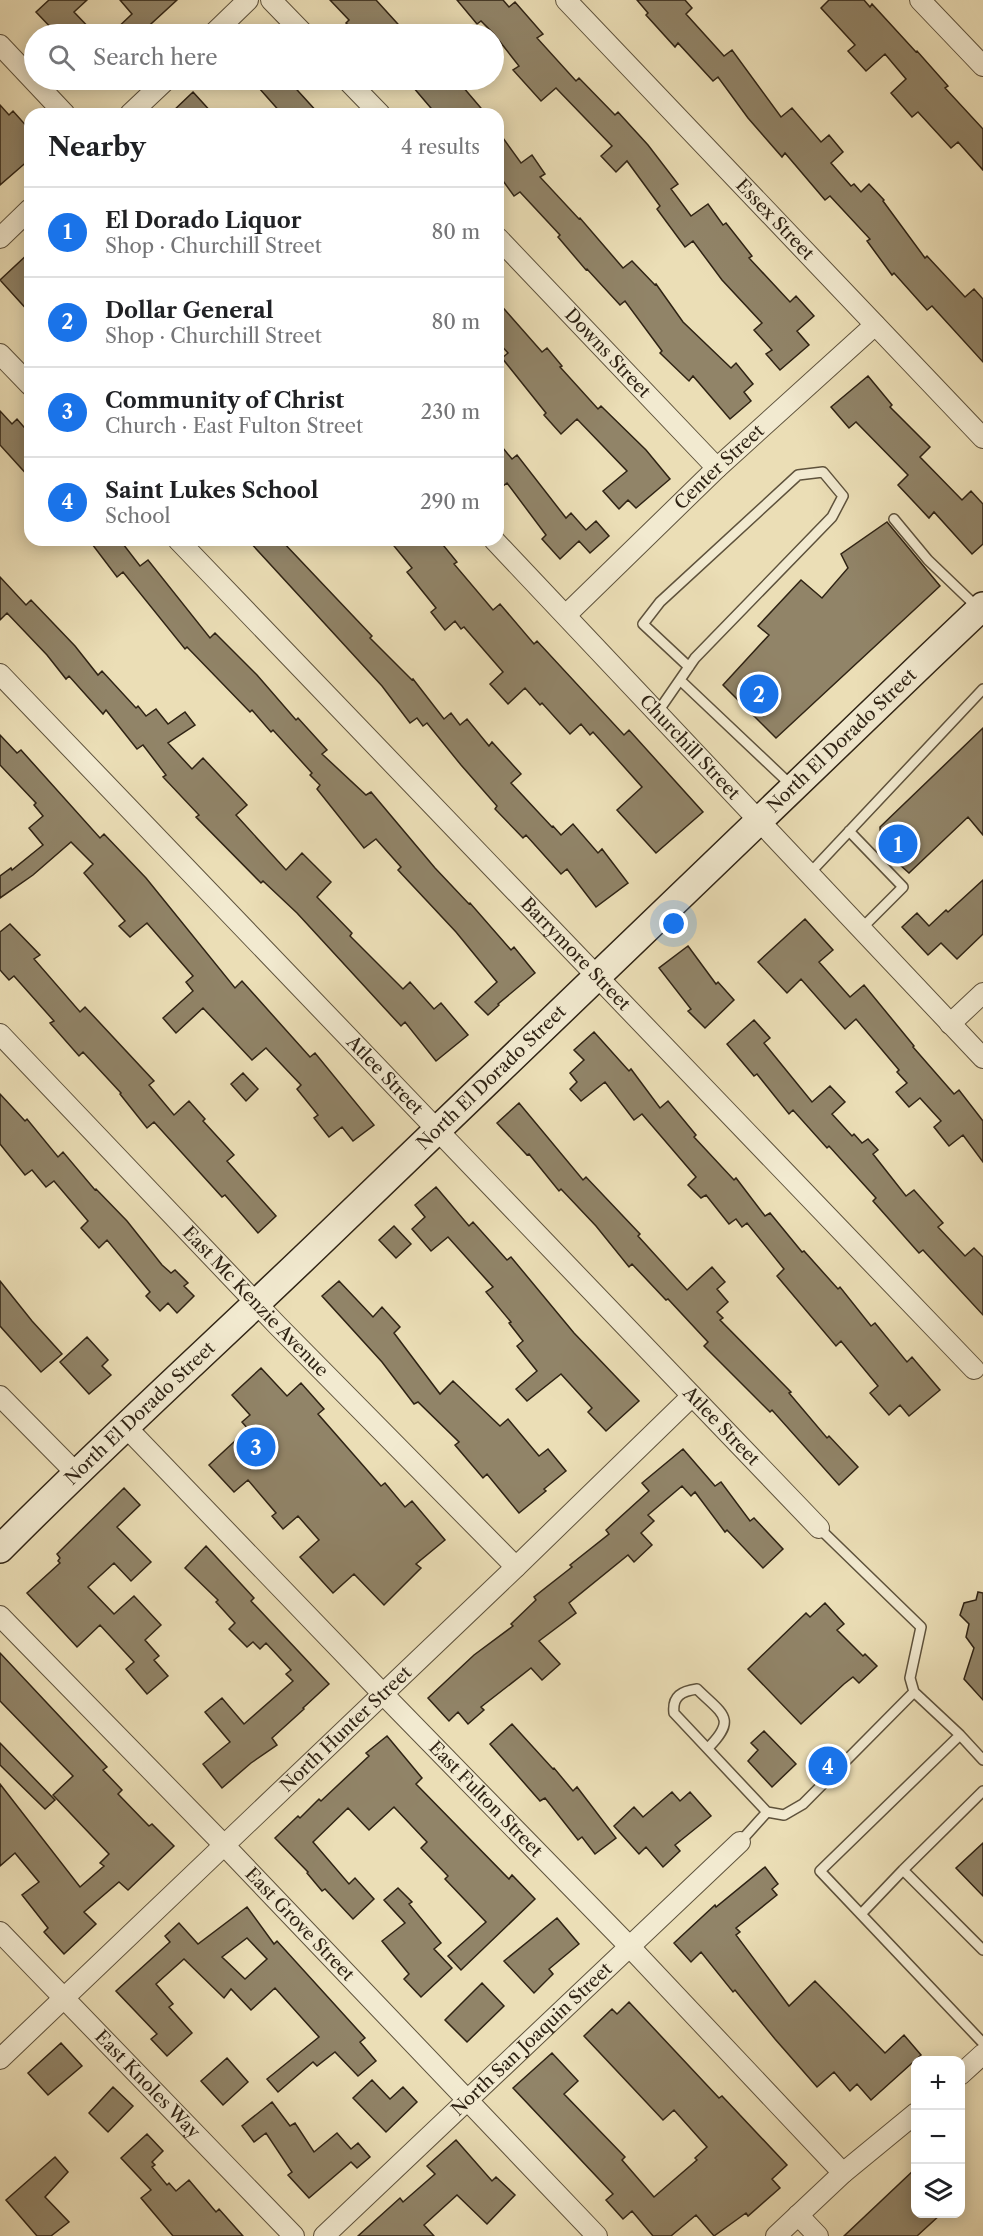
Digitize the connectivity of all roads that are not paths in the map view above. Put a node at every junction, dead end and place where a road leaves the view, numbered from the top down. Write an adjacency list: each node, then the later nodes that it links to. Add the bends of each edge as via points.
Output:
1 (248, 0): 5 (street)
2 (271, 0): 6 (street)
3 (566, 0): 19 (street, Essex Street)
4 (920, 0): 8 (street)
5 (223, 24)
6 (294, 24)
7 (0, 45): 9 (street)
8 (983, 66)
9 (24, 70)
10 (42, 90): 13 (street)
11 (155, 90): 14 (street)
12 (357, 90): 15 (street)
13 (59, 108)
14 (136, 108)
15 (374, 108)
16 (24, 215): 17 (street)
17 (0, 238)
18 (504, 244): 23 (street, Downs Street)
19 (875, 325): 22 (street, Essex Street); 23 (street, Center Street)
20 (0, 354): 21 (street)
21 (24, 379)
22 (983, 438)
23 (717, 468): 28 (street, Center Street)
24 (894, 519): 27 (lane, via 928,560)
25 (184, 546): 39 (street, Barrymore Street)
26 (500, 546): 28 (street, Churchill Street)
27 (982, 610): 34 (main road, North El Dorado Street)
28 (566, 615): 33 (street, Churchill Street)
29 (689, 667): 29 (lane, via 643,624 660,602 798,475 823,472 843,496 832,517); 31 (lane)
30 (0, 674): 44 (street, Atlee Street)
31 (680, 680): 33 (lane); 34 (lane)
32 (983, 689): 36 (lane)
33 (657, 713): 35 (street, Churchill Street)
34 (793, 787): 35 (main road, North El Dorado Street)
35 (758, 820): 37 (street, Churchill Street); 39 (main road, North El Dorado Street)
36 (849, 831): 37 (lane); 38 (lane, via 903,887)
37 (808, 874): 38 (street, Churchill Street)
38 (860, 930): 41 (street, Churchill Street)
39 (597, 977): 44 (main road, North El Dorado Street); 46 (street, Barrymore Street)
40 (983, 993): 41 (street)
41 (950, 1024): 43 (street, Churchill Street)
42 (0, 1034): 45 (street, East Mc Kenzie Avenue)
43 (983, 1059)
44 (437, 1130): 45 (main road, North El Dorado Street); 48 (street, Atlee Street)
45 (256, 1304): 49 (main road, North El Dorado Street); 53 (street, East Mc Kenzie Avenue)
46 (974, 1370)
47 (0, 1396): 50 (street)
48 (692, 1396): 51 (street, Atlee Street); 53 (street, North Hunter Street)
49 (125, 1426): 50 (main road, North El Dorado Street); 56 (street, East Fulton Street)
50 (76, 1473): 52 (main road, North El Dorado Street)
51 (819, 1528): 55 (lane, via 921,1627 910,1678)
52 (0, 1549)
53 (516, 1567): 56 (street, North Hunter Street)
54 (0, 1616): 63 (street, East Grove Street)
55 (915, 1692): 57 (lane); 61 (lane, via 803,1804 784,1815)
56 (383, 1694): 63 (street, North Hunter Street); 67 (street, East Fulton Street)
57 (960, 1735): 59 (lane); 65 (lane, via 820,1871)
58 (708, 1748): 58 (lane, via 674,1713 677,1696 686,1690 697,1689 722,1714 723,1733); 61 (lane)
59 (983, 1760)
60 (983, 1791): 64 (lane)
61 (767, 1812): 62 (lane)
62 (740, 1842): 67 (street, North San Joaquin Street)
63 (225, 1845): 69 (street, North Hunter Street); 74 (street, East Grove Street)
64 (903, 1870): 65 (lane); 68 (lane)
65 (862, 1913): 70 (lane)
66 (0, 1932): 69 (street, East Knoles Way)
67 (629, 1946): 74 (street, North San Joaquin Street); 76 (street, East Fulton Street)
68 (983, 1950)
69 (64, 1999): 72 (street, North Hunter Street); 78 (street, East Knoles Way)
70 (983, 2043)
71 (983, 2054): 73 (street)
72 (0, 2059)
73 (965, 2070)
74 (468, 2101): 79 (street, North San Joaquin Street); 80 (street, East Grove Street)
75 (911, 2116): 76 (street)
76 (843, 2173): 77 (street)
77 (798, 2215): 81 (street); 82 (street)
78 (294, 2236)
79 (324, 2236)
80 (597, 2236)
81 (776, 2236)
82 (818, 2236)

